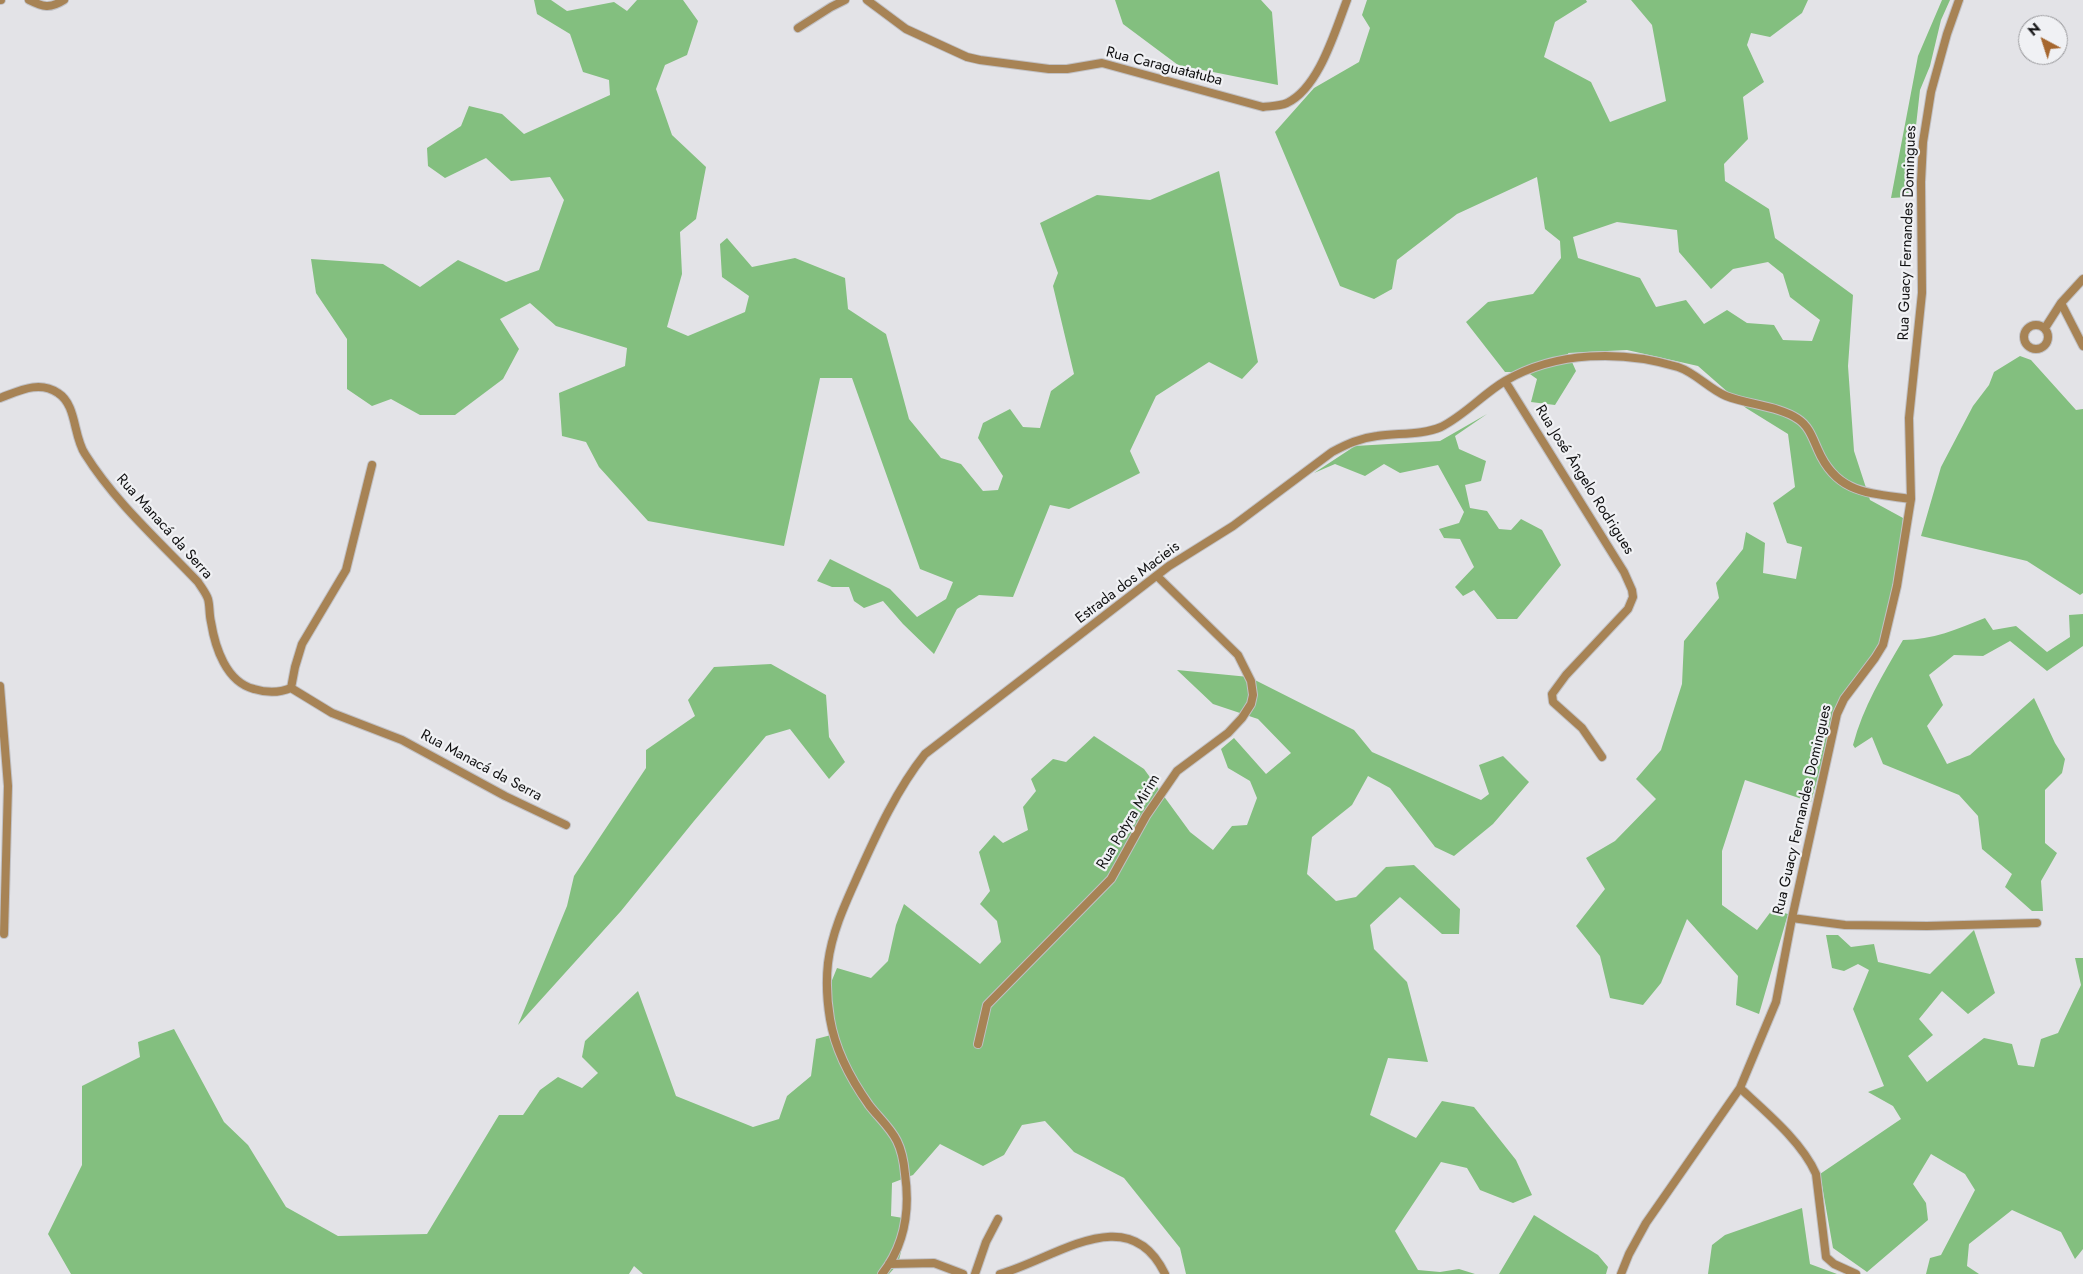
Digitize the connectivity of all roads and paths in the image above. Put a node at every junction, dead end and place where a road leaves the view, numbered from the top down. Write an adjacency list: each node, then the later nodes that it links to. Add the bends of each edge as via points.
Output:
1 (29, 0): 2 (street, via 48,7)
2 (64, 0)
3 (845, 0): 7 (street)
4 (867, 0): 5 (street, Rua Caraguatatuba, via 906,29 974,58 1067,69 1102,63 1263,107 1286,103 1311,81)
5 (1347, 0)
6 (1959, 0): 15 (street, Rua Guacy Fernandes Domingues, via 1931,92 1923,142 1922,294 1909,418)
7 (798, 28)
8 (2083, 279): 9 (street)
9 (2061, 303): 10 (street); 11 (street)
10 (2045, 328)
11 (2083, 346)
12 (1505, 381): 15 (street, Estrada dos Macieis, via 1537,366 1596,356 1630,357 1678,367 1724,395 1799,419 1810,431 1830,473 1840,482 1852,488); 16 (street, Estrada dos Macieis, via 1440,427 1362,438 1332,452 1233,526); 19 (street, Rua José Ângelo Rodrigues, via 1604,538 1632,590 1628,609 1552,694 1553,702 1582,728)
13 (0, 398): 18 (street, Rua Manacá da Serra, via 36,386 60,394 71,412 85,454 119,499 198,582 208,598 211,624 226,667 246,687 269,692)
14 (372, 465): 18 (street, via 346,570 302,644)
15 (1911, 499): 21 (street, Rua Guacy Fernandes Domingues, via 1893,609 1882,645 1837,714)
16 (1157, 576): 24 (street, Rua Potyra Mirim, via 1238,655 1251,681 1251,704 1228,733 1177,771 1146,816 1110,880 987,1005); 27 (street, Estrada dos Macieis, via 925,754 877,834 846,901 828,963 827,997 833,1035 850,1073 869,1105 894,1135 904,1162 908,1206 904,1227)
17 (0, 686): 23 (street, via 8,786)
18 (291, 688): 20 (street, Rua Manacá da Serra, via 332,713 402,740)
19 (1602, 757)
20 (566, 825)
21 (1792, 918): 22 (street, via 1845,925); 25 (street, Rua Guacy Fernandes Domingues, via 1776,1002)
22 (2037, 923)
23 (4, 934)
24 (978, 1044)
25 (1740, 1088): 33 (street, Rua Guacy Fernandes Domingues, via 1646,1223); 34 (street, via 1812,1164 1826,1257)
26 (998, 1219): 30 (street)
27 (889, 1264): 28 (street, Estrada dos Macieis); 29 (street, via 934,1263)
28 (882, 1274)
29 (963, 1274)
30 (975, 1274)
31 (1000, 1274): 32 (street, via 1089,1238 1104,1236 1128,1238 1140,1243)
32 (1165, 1274)
33 (1621, 1274)
34 (1856, 1274)

